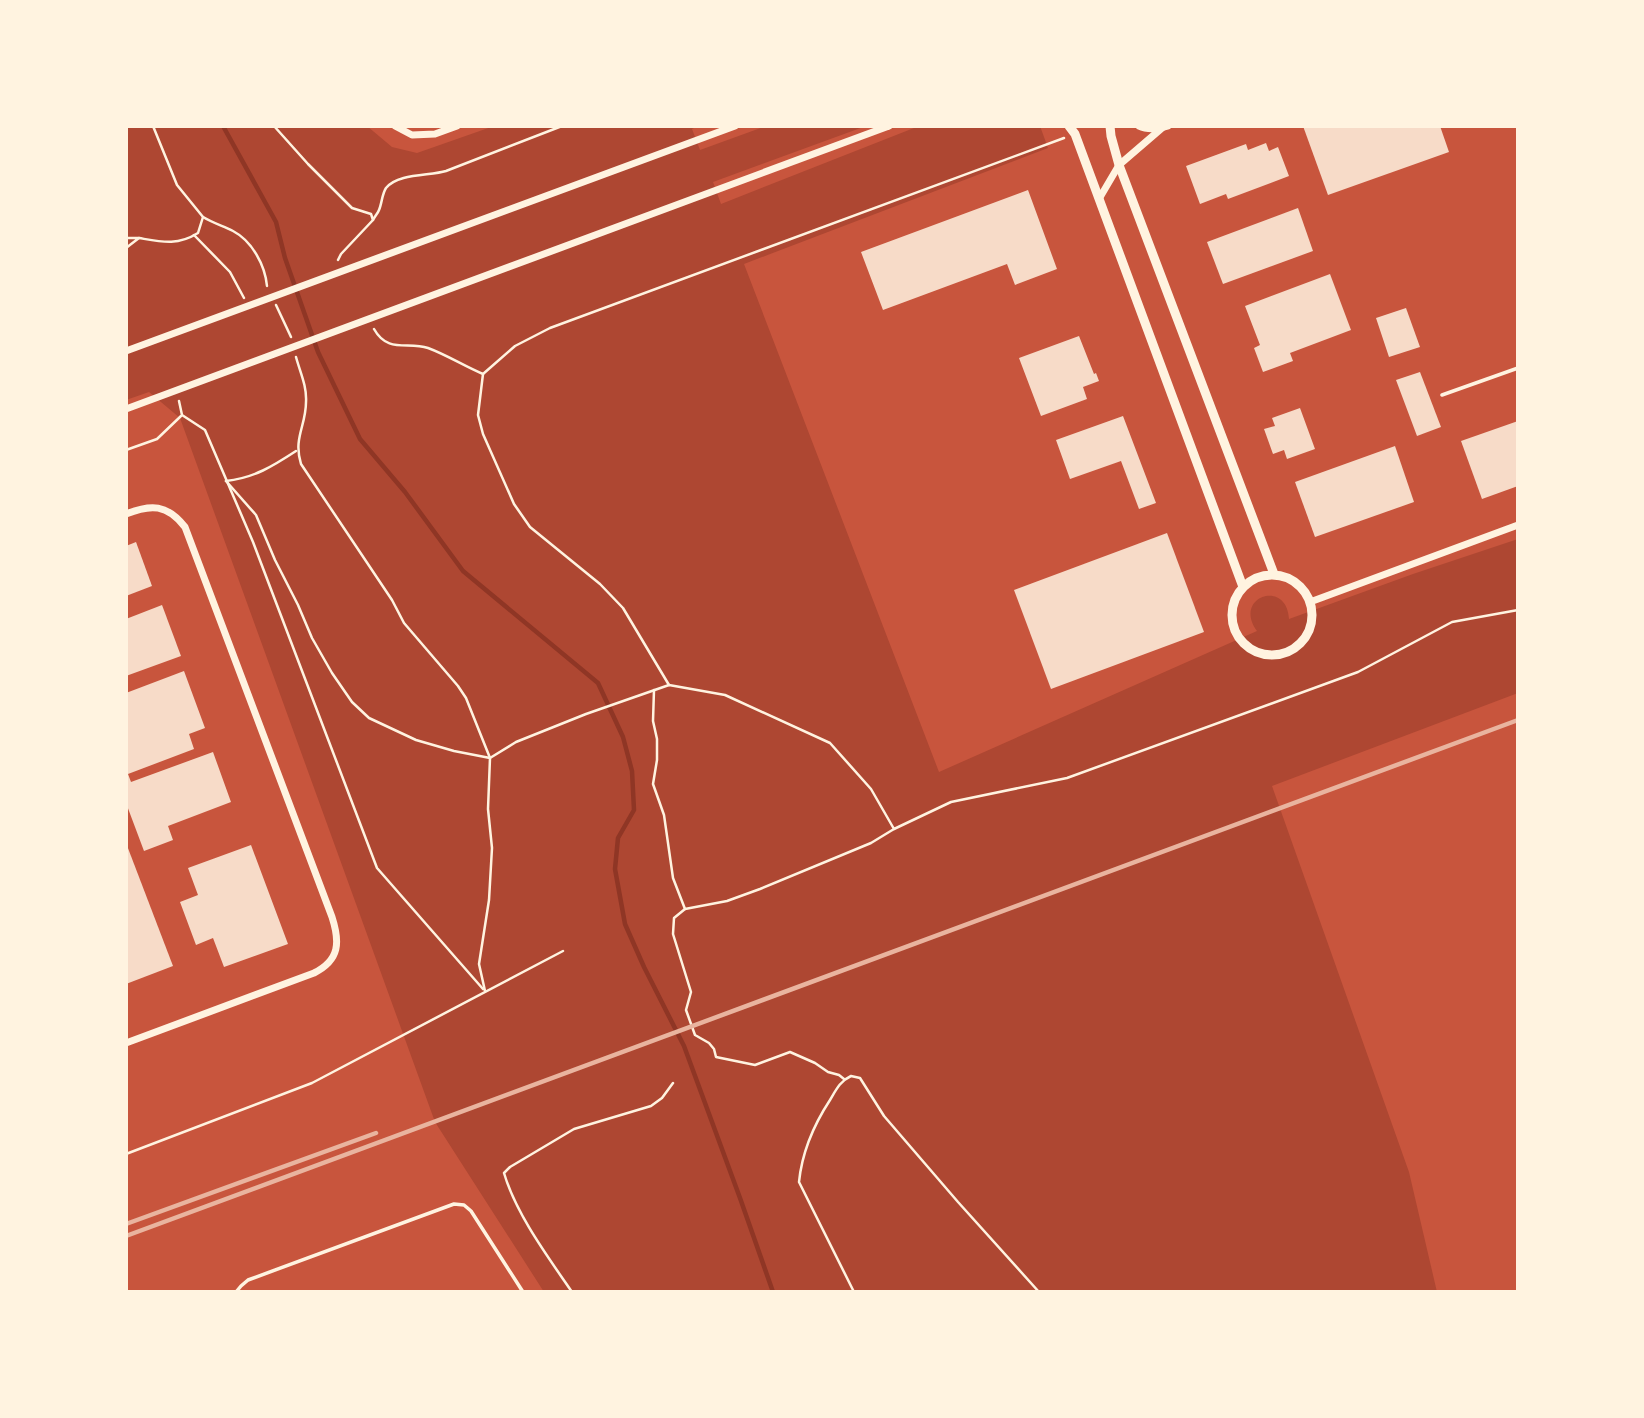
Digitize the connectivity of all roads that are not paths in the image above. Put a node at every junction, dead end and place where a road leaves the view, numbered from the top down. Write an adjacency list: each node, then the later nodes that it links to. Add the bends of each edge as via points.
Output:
1 (395, 126): 2 (street, via 412,135 435,134)
2 (457, 126)
3 (734, 126): 11 (street)
4 (889, 126): 14 (street)
5 (1110, 126): 9 (street)
6 (1139, 126): 7 (street)
7 (1165, 127): 9 (street)
8 (1072, 130): 10 (street)
9 (1119, 165): 10 (street); 17 (street)
10 (1098, 199): 18 (street)
11 (126, 351)
12 (1518, 368): 13 (lane)
13 (1442, 396)
14 (126, 410)
15 (126, 513): 20 (street, via 157,507 185,527 337,931 333,957 314,973)
16 (1518, 525): 19 (street)
17 (1274, 575): 18 (street); 19 (street, via 1294,581)
18 (1243, 587): 19 (street, via 1233,604 1233,626 1248,648 1272,656 1294,649 1310,631)
19 (1310, 601)
20 (126, 1043)
21 (236, 1292): 22 (lane, via 248,1280 454,1204 471,1211)
22 (523, 1292)

